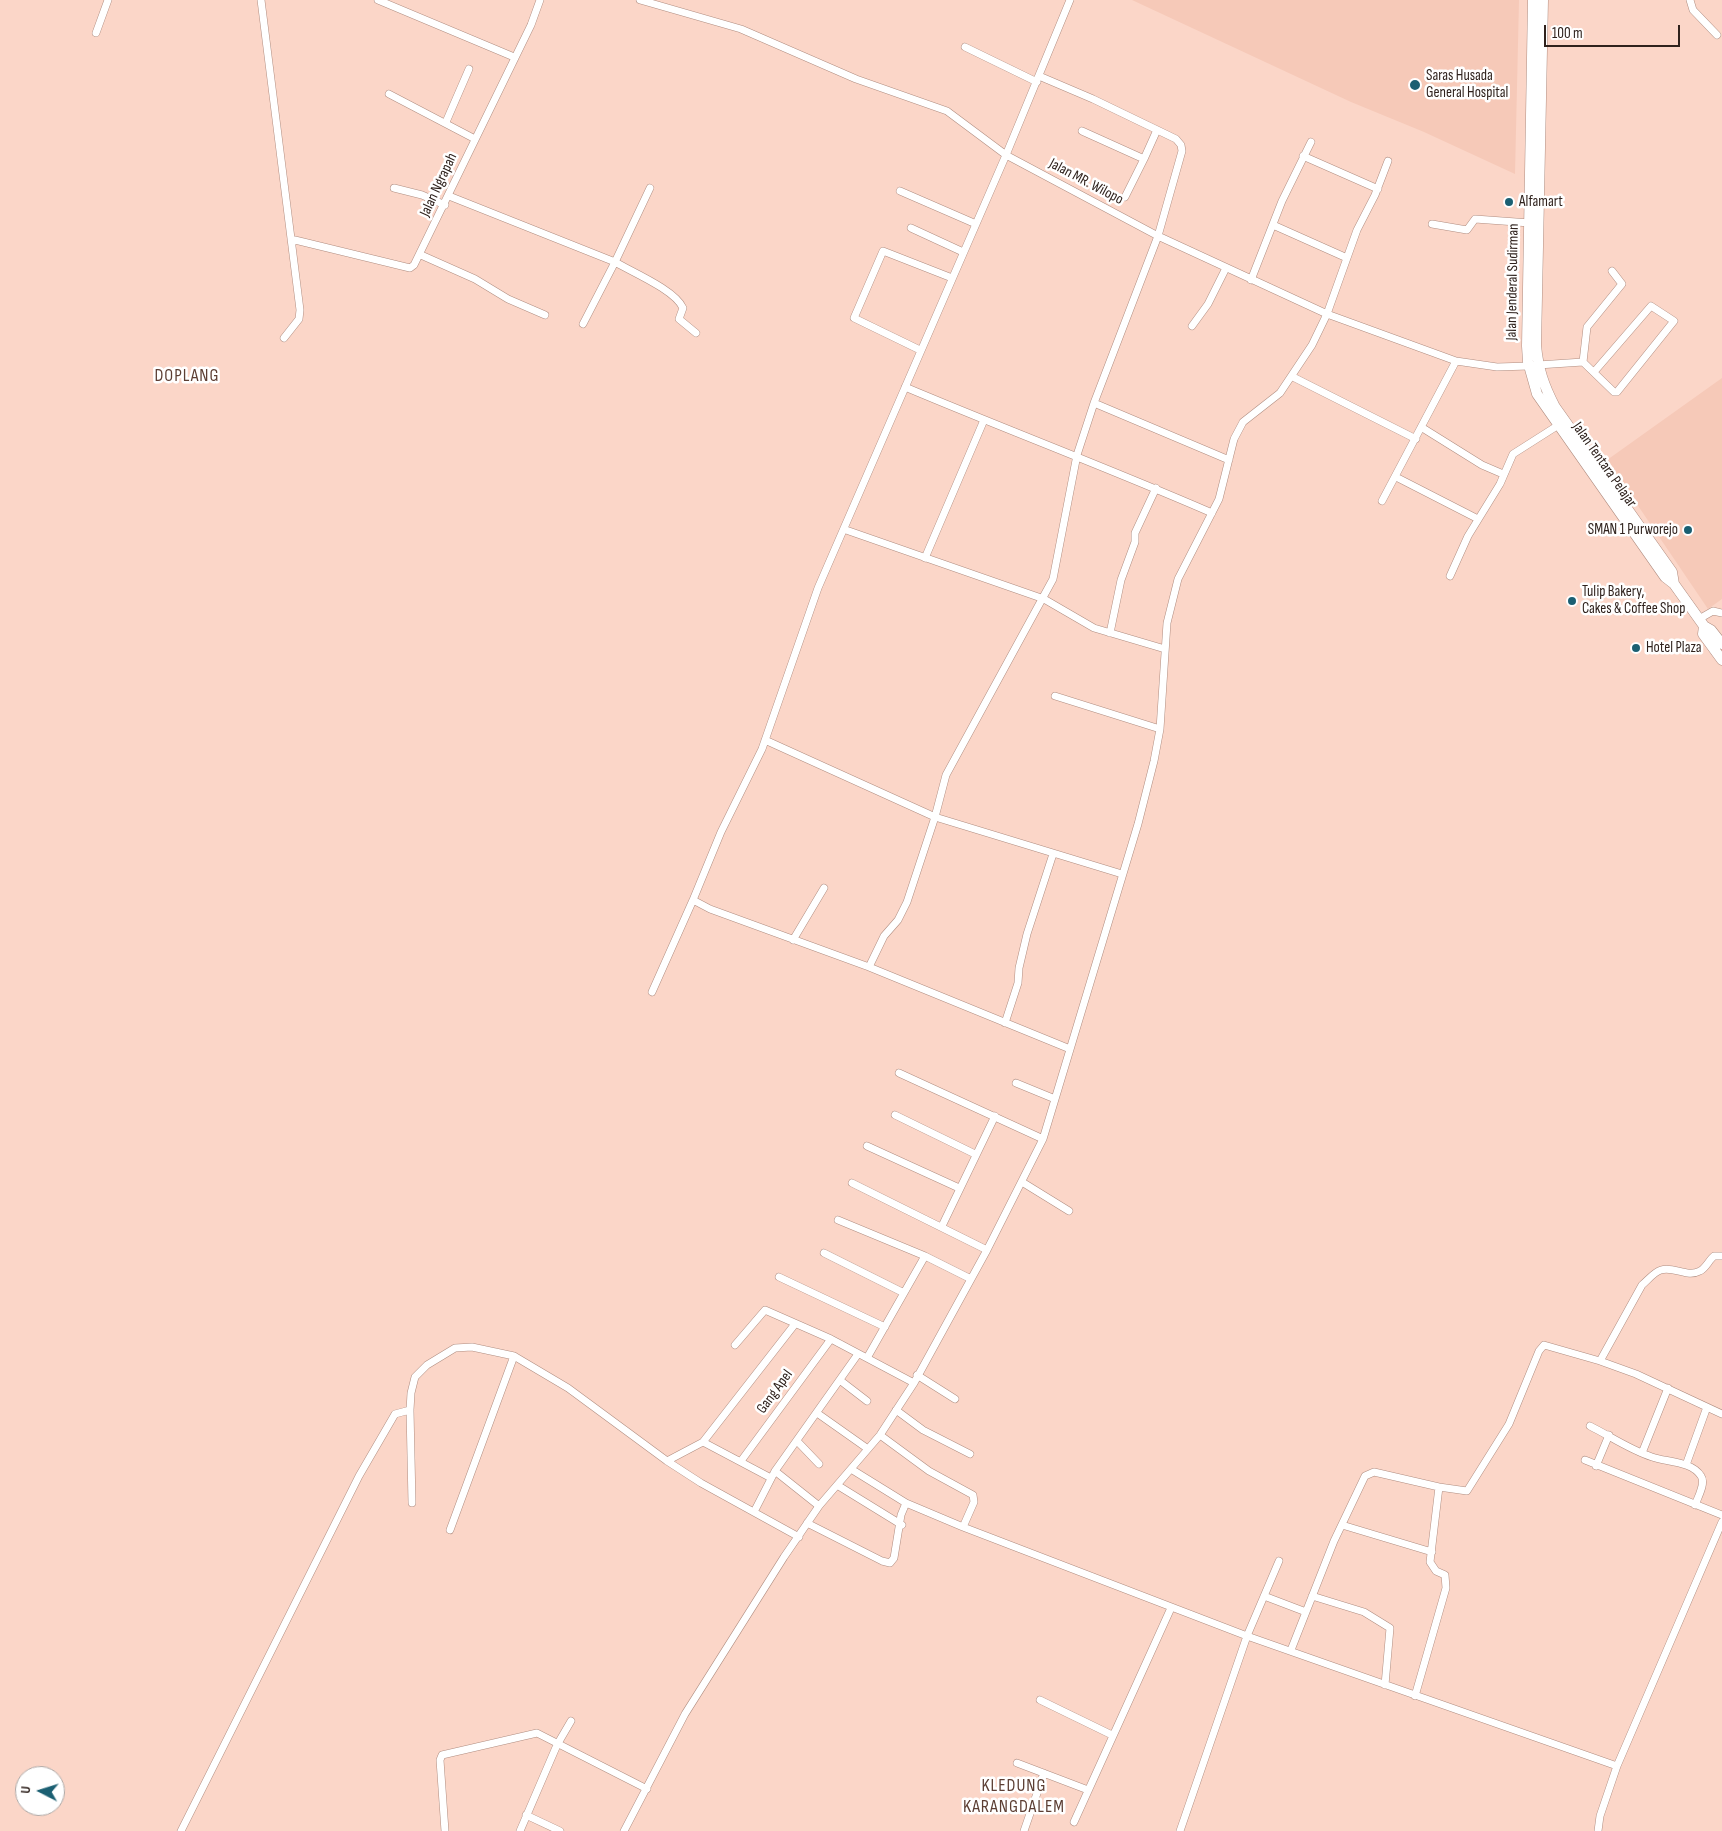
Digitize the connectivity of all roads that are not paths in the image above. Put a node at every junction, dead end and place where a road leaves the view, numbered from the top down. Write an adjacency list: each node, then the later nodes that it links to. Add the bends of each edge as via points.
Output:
1 (108, 0): 10 (street)
2 (262, 0): 41 (street)
3 (378, 0): 14 (street)
4 (540, 0): 14 (street, Jalan Ngrapah)
5 (640, 0): 23 (street, Jalan MR. Wilopo, via 741,28 856,80 947,111)
6 (1070, 0): 16 (street)
7 (1533, 0): 12 (main road, Jalan Jenderal Sudirman)
8 (1543, 0): 12 (main road, Jalan Jenderal Sudirman)
9 (1690, 0): 11 (street, via 1693,10)
10 (96, 33)
11 (1717, 35)
12 (1538, 42): 27 (main road, Jalan Jenderal Sudirman)
13 (965, 47): 16 (street)
14 (514, 57): 21 (street, Jalan Ngrapah)
15 (469, 69): 18 (street)
16 (1038, 79): 19 (street, via 1093,99); 23 (street)
17 (389, 94): 18 (street)
18 (446, 122): 21 (street)
19 (1157, 130): 25 (street); 40 (street, via 1178,141 1182,148)
20 (1082, 131): 25 (street)
21 (476, 139): 32 (street, Jalan Ngrapah)
22 (1311, 142): 24 (street)
23 (1006, 155): 36 (street); 40 (street, Jalan MR. Wilopo)
24 (1304, 156): 30 (street); 38 (street)
25 (1144, 158): 33 (street)
26 (1388, 161): 30 (street)
27 (1535, 175): 35 (main road, Jalan Jenderal Sudirman); 59 (main road, Jalan Jenderal Sudirman, via 1536,345)
28 (394, 188): 34 (street, via 422,195)
29 (650, 188): 45 (street)
30 (1378, 189): 44 (street)
31 (900, 191): 36 (street)
32 (449, 196): 34 (street, Jalan Ngrapah); 45 (street)
33 (1125, 197)
34 (445, 206): 43 (street, Jalan Ngrapah)
35 (1530, 223): 37 (street, via 1474,219 1467,230); 59 (main road, Jalan Jenderal Sudirman, via 1527,346)
36 (976, 224): 42 (street)
37 (1432, 224)
38 (1273, 226): 44 (street); 49 (street)
39 (911, 228): 42 (street)
40 (1158, 236): 46 (street, Jalan MR. Wilopo); 64 (street)
41 (292, 243): 43 (street, via 295,240 410,268); 55 (street, via 299,315)
42 (963, 252): 48 (street)
43 (421, 255): 51 (street)
44 (1347, 258): 50 (street)
45 (615, 262): 52 (street); 54 (street, via 681,304 683,308 679,319)
46 (1226, 268): 49 (street, Jalan MR. Wilopo); 53 (street, via 1208,304)
47 (1612, 271): 58 (street, via 1622,284 1587,328)
48 (952, 278): 56 (street); 56 (street, via 883,250 854,318)
49 (1251, 280): 50 (street, Jalan MR. Wilopo)
50 (1327, 314): 57 (street, Jalan MR. Wilopo); 61 (street)
51 (545, 315)
52 (583, 324)
53 (1192, 326)
54 (696, 333)
55 (284, 338)
56 (920, 350): 63 (street)
57 (1456, 361): 59 (street, Jalan MR. Wilopo, via 1497,367); 67 (street)
58 (1583, 362): 59 (street, Jalan MR. Wilopo); 60 (street)
59 (1533, 366): 62 (main road, Jalan Jenderal Sudirman)
60 (1594, 372): 60 (street, via 1650,306 1674,321 1618,392 1614,392)
61 (1292, 377): 68 (street); 70 (street, via 1280,393 1243,422 1234,438)
62 (1538, 384): 66 (main road, Jalan Tentara Pelajar); 80 (main road, Jalan Tentara Pelajar, via 1672,572)
63 (905, 387): 65 (street); 77 (street)
64 (1094, 402): 69 (street); 70 (street)
65 (984, 420): 69 (street); 78 (street)
66 (1557, 426): 71 (street, via 1513,454); 80 (main road, Jalan Tentara Pelajar, via 1665,577)
67 (1421, 427): 68 (street); 71 (street)
68 (1416, 439): 72 (street)
69 (1077, 455): 73 (street); 81 (street, via 1053,579)
70 (1229, 460): 75 (street)
71 (1502, 474): 76 (street, via 1500,484)
72 (1396, 477): 74 (street); 76 (street)
73 (1156, 488): 75 (street); 84 (street, via 1135,533)
74 (1382, 501)
75 (1212, 513): 86 (street, via 1178,579 1167,624)
76 (1478, 519): 79 (street)
77 (846, 530): 78 (street); 90 (street, via 818,588)
78 (925, 558): 81 (street)
79 (1450, 576)
80 (1674, 584): 83 (main road, Jalan Tentara Pelajar)
81 (1044, 599): 84 (street, via 1094,628); 91 (street, via 953,761)
82 (1722, 613): 83 (street, via 1713,610)
83 (1702, 623): 85 (main road, Jalan Tentara Pelajar); 87 (main road, Jalan Tentara Pelajar, via 1703,634)
84 (1110, 633): 86 (street)
85 (1722, 644)
86 (1165, 649): 89 (street)
87 (1722, 660)
88 (1055, 696): 89 (street)
89 (1160, 729): 93 (street)
90 (765, 740): 91 (street); 95 (street)
91 (935, 817): 92 (street); 97 (street, via 907,902 898,920 884,936)
92 (1053, 854): 93 (street); 99 (street, via 1027,934 1018,983)
93 (1122, 874): 100 (street)
94 (824, 888): 96 (street)
95 (693, 900): 96 (street); 98 (street)
96 (793, 940): 97 (street)
97 (869, 968): 99 (street)
98 (652, 992)
99 (1005, 1022): 100 (street)
100 (1070, 1049): 103 (street)
101 (899, 1073): 105 (street)
102 (1016, 1083): 103 (street)
103 (1055, 1099): 106 (street)
104 (895, 1115): 108 (street)
105 (995, 1116): 106 (street); 108 (street)
106 (1043, 1138): 109 (street)
107 (867, 1146): 111 (street)
108 (975, 1154): 111 (street)
109 (1022, 1182): 112 (street); 115 (street)
110 (852, 1183): 114 (street)
111 (960, 1188): 114 (street)
112 (1069, 1211)
113 (838, 1220): 117 (street)
114 (942, 1226): 115 (street)
115 (987, 1250): 120 (street)
116 (824, 1253): 121 (street)
117 (925, 1256): 120 (street); 121 (street)
118 (1722, 1256): 129 (street, via 1714,1256 1702,1270 1693,1273 1669,1269 1660,1270 1650,1277 1642,1285)
119 (779, 1277): 123 (street)
120 (971, 1280): 130 (street)
121 (904, 1293): 123 (street)
122 (796, 1324): 124 (street); 125 (street, via 764,1310); 145 (street)
123 (885, 1327): 128 (street)
124 (831, 1339): 126 (street); 151 (street, Gang Apel)
125 (736, 1345)
126 (858, 1354): 128 (street); 131 (street)
127 (514, 1356): 137 (street, via 472,1347 450,1350 427,1364 415,1377); 150 (street, via 568,1388); 171 (street)
128 (867, 1358): 132 (street)
129 (1600, 1360): 133 (street); 159 (street, via 1550,1345 1540,1347 1509,1424 1469,1489)
130 (918, 1375): 132 (street); 134 (street)
131 (841, 1381): 135 (street); 139 (street)
132 (914, 1383): 138 (street)
133 (1668, 1388): 136 (street); 147 (street)
134 (955, 1399)
135 (867, 1401)
136 (1707, 1406): 140 (street); 153 (street)
137 (410, 1410): 160 (street); 194 (street, via 394,1414 359,1476)
138 (896, 1410): 142 (street); 148 (street, via 923,1430)
139 (817, 1413): 144 (street); 146 (street)
140 (1722, 1414)
141 (1590, 1426): 143 (street)
142 (880, 1435): 146 (street); 170 (street, via 928,1471 973,1495 974,1502)
143 (1608, 1435): 147 (street); 154 (street)
144 (797, 1441): 152 (street); 156 (street)
145 (703, 1442): 150 (street); 151 (street)
146 (868, 1449): 155 (street)
147 (1642, 1453): 153 (street)
148 (970, 1454)
149 (1585, 1460): 154 (street)
150 (667, 1461): 164 (street)
151 (741, 1461): 157 (street)
152 (819, 1464)
153 (1686, 1465): 162 (street, via 1703,1477)
154 (1596, 1466): 162 (street)
155 (851, 1469): 158 (street); 161 (street)
156 (775, 1471): 157 (street); 163 (street)
157 (771, 1478): 164 (street)
158 (837, 1485): 163 (street); 168 (street)
159 (1439, 1487): 169 (street, via 1374,1472 1367,1474); 173 (street)
160 (412, 1503)
161 (906, 1503): 168 (street); 170 (street)
162 (1695, 1505): 165 (street)
163 (819, 1506): 166 (street)
164 (754, 1512): 172 (street)
165 (1722, 1515)
166 (807, 1522): 168 (street, via 890,1563); 172 (street)
167 (1722, 1522): 188 (street)
168 (902, 1525)
169 (1342, 1526): 173 (street); 176 (street)
170 (963, 1527): 177 (street)
171 (450, 1530)
172 (799, 1537): 190 (street, via 685,1714)
173 (1432, 1552): 182 (street, via 1432,1567 1445,1575 1446,1588)
174 (1279, 1561): 175 (street)
175 (1264, 1596): 178 (street); 179 (street)
176 (1312, 1596): 178 (street); 181 (street, via 1364,1612 1390,1628)
177 (1171, 1608): 179 (street); 185 (street)
178 (1306, 1612): 180 (street)
179 (1247, 1636): 180 (street); 200 (street)
180 (1291, 1650): 181 (street)
181 (1385, 1685): 182 (street)
182 (1415, 1696): 188 (street, via 1573,1748)
183 (1040, 1700): 185 (street)
184 (571, 1721): 186 (street)
185 (1112, 1735): 191 (street)
186 (557, 1745): 190 (street); 192 (street); 195 (street, via 533,1733 442,1754)
187 (1017, 1763): 189 (street)
188 (1617, 1766): 201 (street)
189 (1044, 1773): 191 (street); 199 (street)
190 (646, 1789): 198 (street)
191 (1088, 1790): 193 (street)
192 (526, 1815): 196 (street); 197 (street)
193 (1074, 1822)
194 (181, 1831)
195 (445, 1831)
196 (520, 1831)
197 (560, 1831)
198 (624, 1831)
199 (1024, 1831)
200 (1180, 1831)
201 (1598, 1831)

